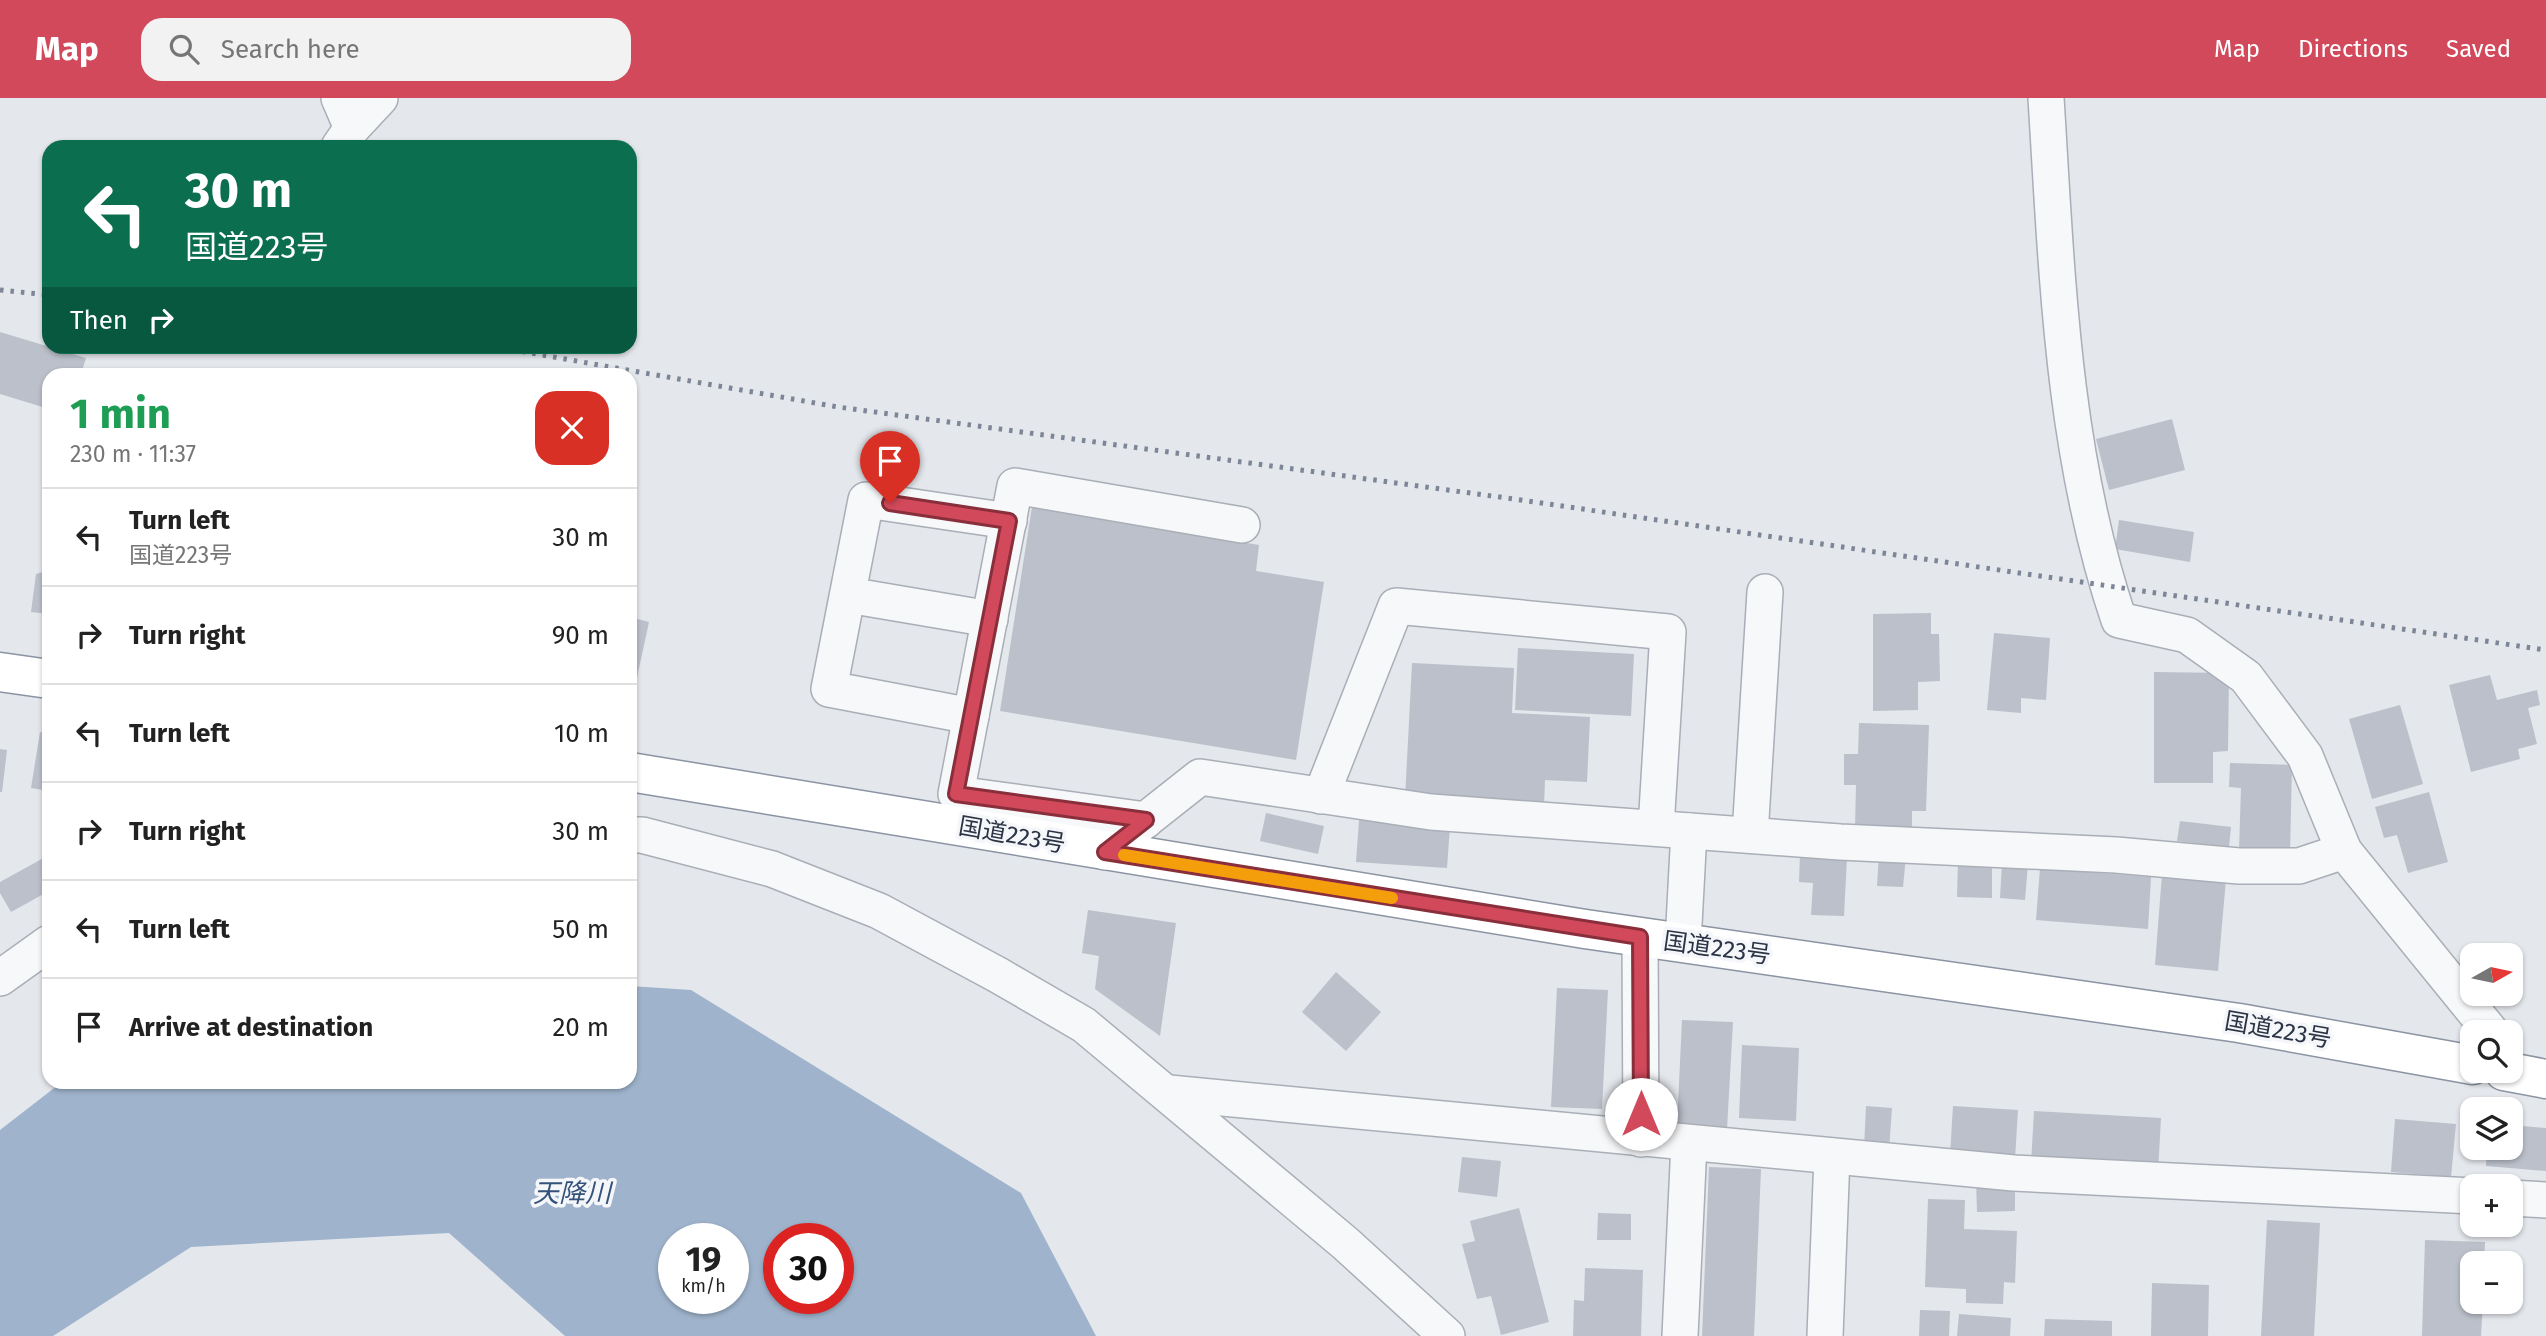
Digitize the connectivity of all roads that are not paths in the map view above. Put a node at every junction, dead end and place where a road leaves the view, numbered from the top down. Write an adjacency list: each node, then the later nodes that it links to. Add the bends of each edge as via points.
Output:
1 (380, 98): 3 (street)
2 (2046, 98): 18 (street, via 2074,446 2119,620 2187,635 2246,677 2305,756)
3 (343, 124)
4 (1009, 521): 5 (street, via 1015,486); 7 (street, via 866,500); 8 (street)
5 (1242, 525)
6 (1765, 592): 17 (street)
7 (848, 595): 8 (street); 11 (street, via 829,690)
8 (990, 619): 11 (street)
9 (0, 672): 10 (highway)
10 (42, 678)
11 (971, 716): 14 (street, via 956,794)
12 (637, 773): 19 (highway, 国道223号)
13 (1321, 796): 14 (street, via 1200,777); 15 (street, via 1431,812); 15 (street, via 1396,606 1654,630 1668,632)
14 (1146, 820): 19 (street)
15 (1673, 830): 17 (street); 21 (street)
16 (637, 835): 26 (street, via 772,869 878,911 1084,1025)
17 (1750, 835): 18 (street, via 2239,866 2299,866)
18 (2344, 850): 24 (street)
19 (1105, 852): 20 (highway, 国道223号)
20 (1640, 937): 21 (highway, 国道223号); 27 (street)
21 (1683, 943): 25 (highway, 国道223号, via 2239,1023)
22 (42, 948): 23 (street)
23 (0, 978)
24 (2481, 1020)
25 (2460, 1063)
26 (1169, 1093): 27 (street); 33 (street)
27 (1641, 1139): 28 (street)
28 (1689, 1143): 29 (street); 34 (street)
29 (1832, 1156): 30 (street, via 2014,1173); 35 (street)
30 (2460, 1195)
31 (2523, 1199): 32 (street)
32 (2546, 1200)
33 (1447, 1336)
34 (1680, 1336)
35 (1825, 1336)

